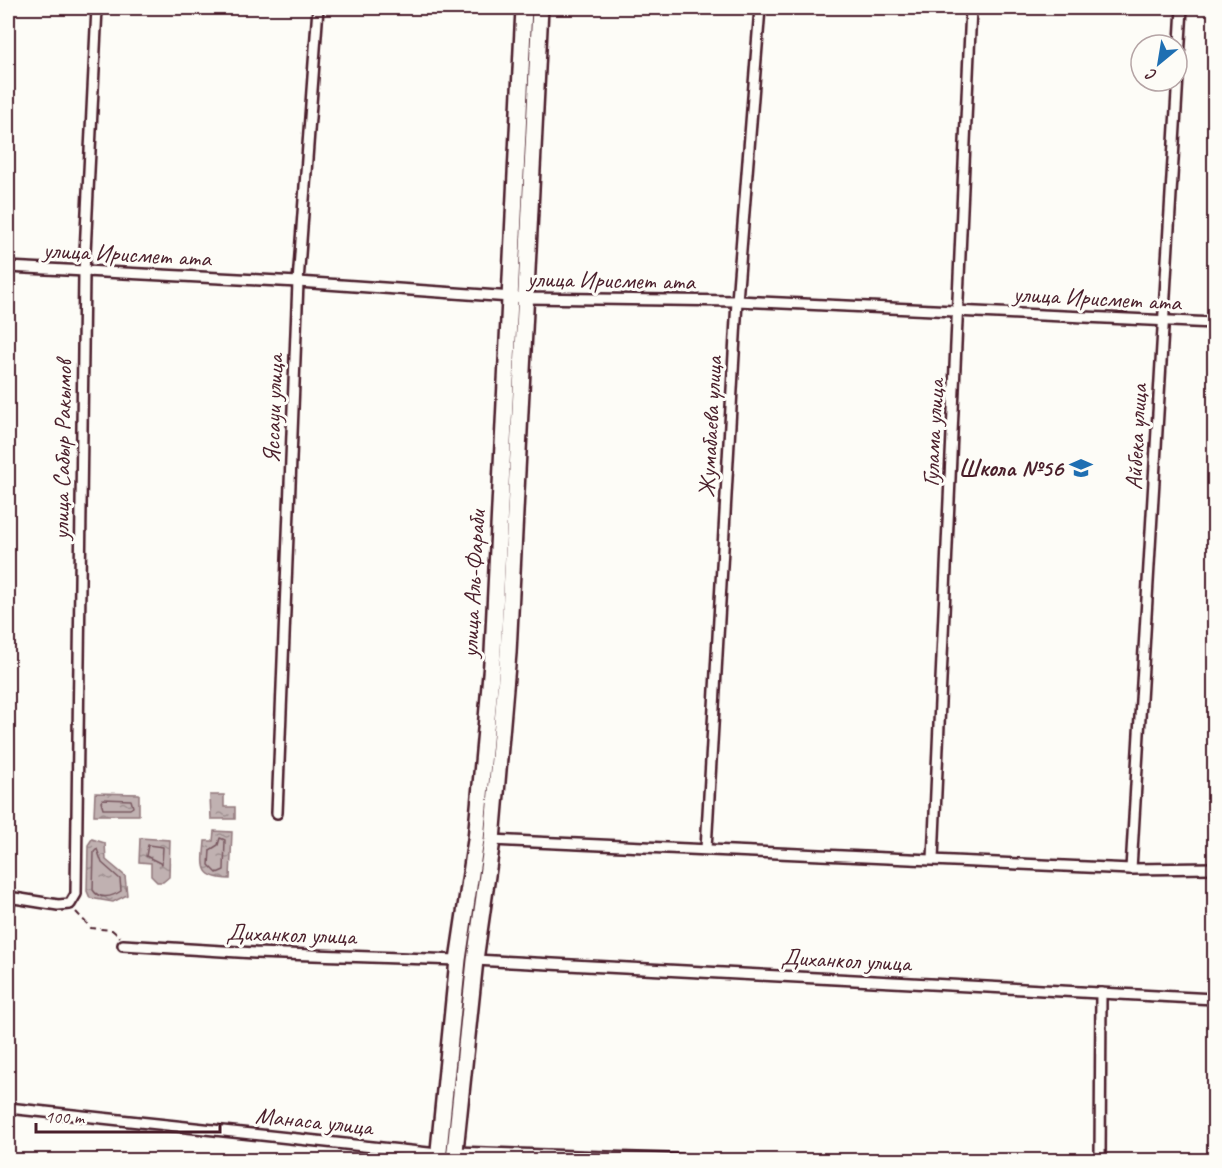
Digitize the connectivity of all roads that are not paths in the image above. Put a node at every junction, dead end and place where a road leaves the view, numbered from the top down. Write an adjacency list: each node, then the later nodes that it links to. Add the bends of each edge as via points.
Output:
1 (97, 8): 9 (street, улица Сабыр Ракымов)
2 (318, 8): 10 (street, Яссауи улица)
3 (524, 8): 11 (main road, улица Аль-Фараби)
4 (540, 8): 11 (main road, улица Аль-Фараби)
5 (760, 8): 12 (street, Жумабаева улица)
6 (971, 8): 13 (street, Гулама улица)
7 (1182, 8): 14 (street, Айбека улица)
8 (8, 267): 9 (street, улица Ирисмет ата)
9 (84, 273): 10 (street, улица Ирисмет ата); 22 (street, улица Сабыр Ракымов, via 76,894 70,904 58,905)
10 (298, 282): 11 (street, улица Ирисмет ата); 16 (street, Яссауи улица)
11 (518, 298): 12 (street, улица Ирисмет ата); 17 (main road, улица Аль-Фараби, via 508,653); 25 (main road, улица Аль-Фараби, via 476,840)
12 (737, 302): 13 (street, улица Ирисмет ата); 18 (street, Жумабаева улица)
13 (958, 311): 14 (street, улица Ирисмет ата); 19 (street, Гулама улица)
14 (1162, 321): 15 (street, улица Ирисмет ата); 21 (street, Айбека улица)
15 (1215, 323)
16 (277, 813)
17 (492, 840): 18 (street); 26 (main road, улица Аль-Фараби)
18 (706, 849): 19 (street)
19 (933, 859): 21 (street)
20 (1215, 868): 21 (street)
21 (1131, 869)
22 (9, 897): 23 (street)
23 (8, 913)
24 (123, 945): 25 (street, Диханкол улица)
25 (458, 960): 31 (main road, улица Аль-Фараби)
26 (475, 960): 27 (street, Диханкол улица); 30 (main road, улица Аль-Фараби)
27 (1101, 993): 28 (street, Диханкол улица); 33 (street)
28 (1215, 999)
29 (8, 1108): 31 (street, Манаса улица)
30 (455, 1156): 32 (street)
31 (438, 1157)
32 (698, 1161)
33 (1100, 1161)

